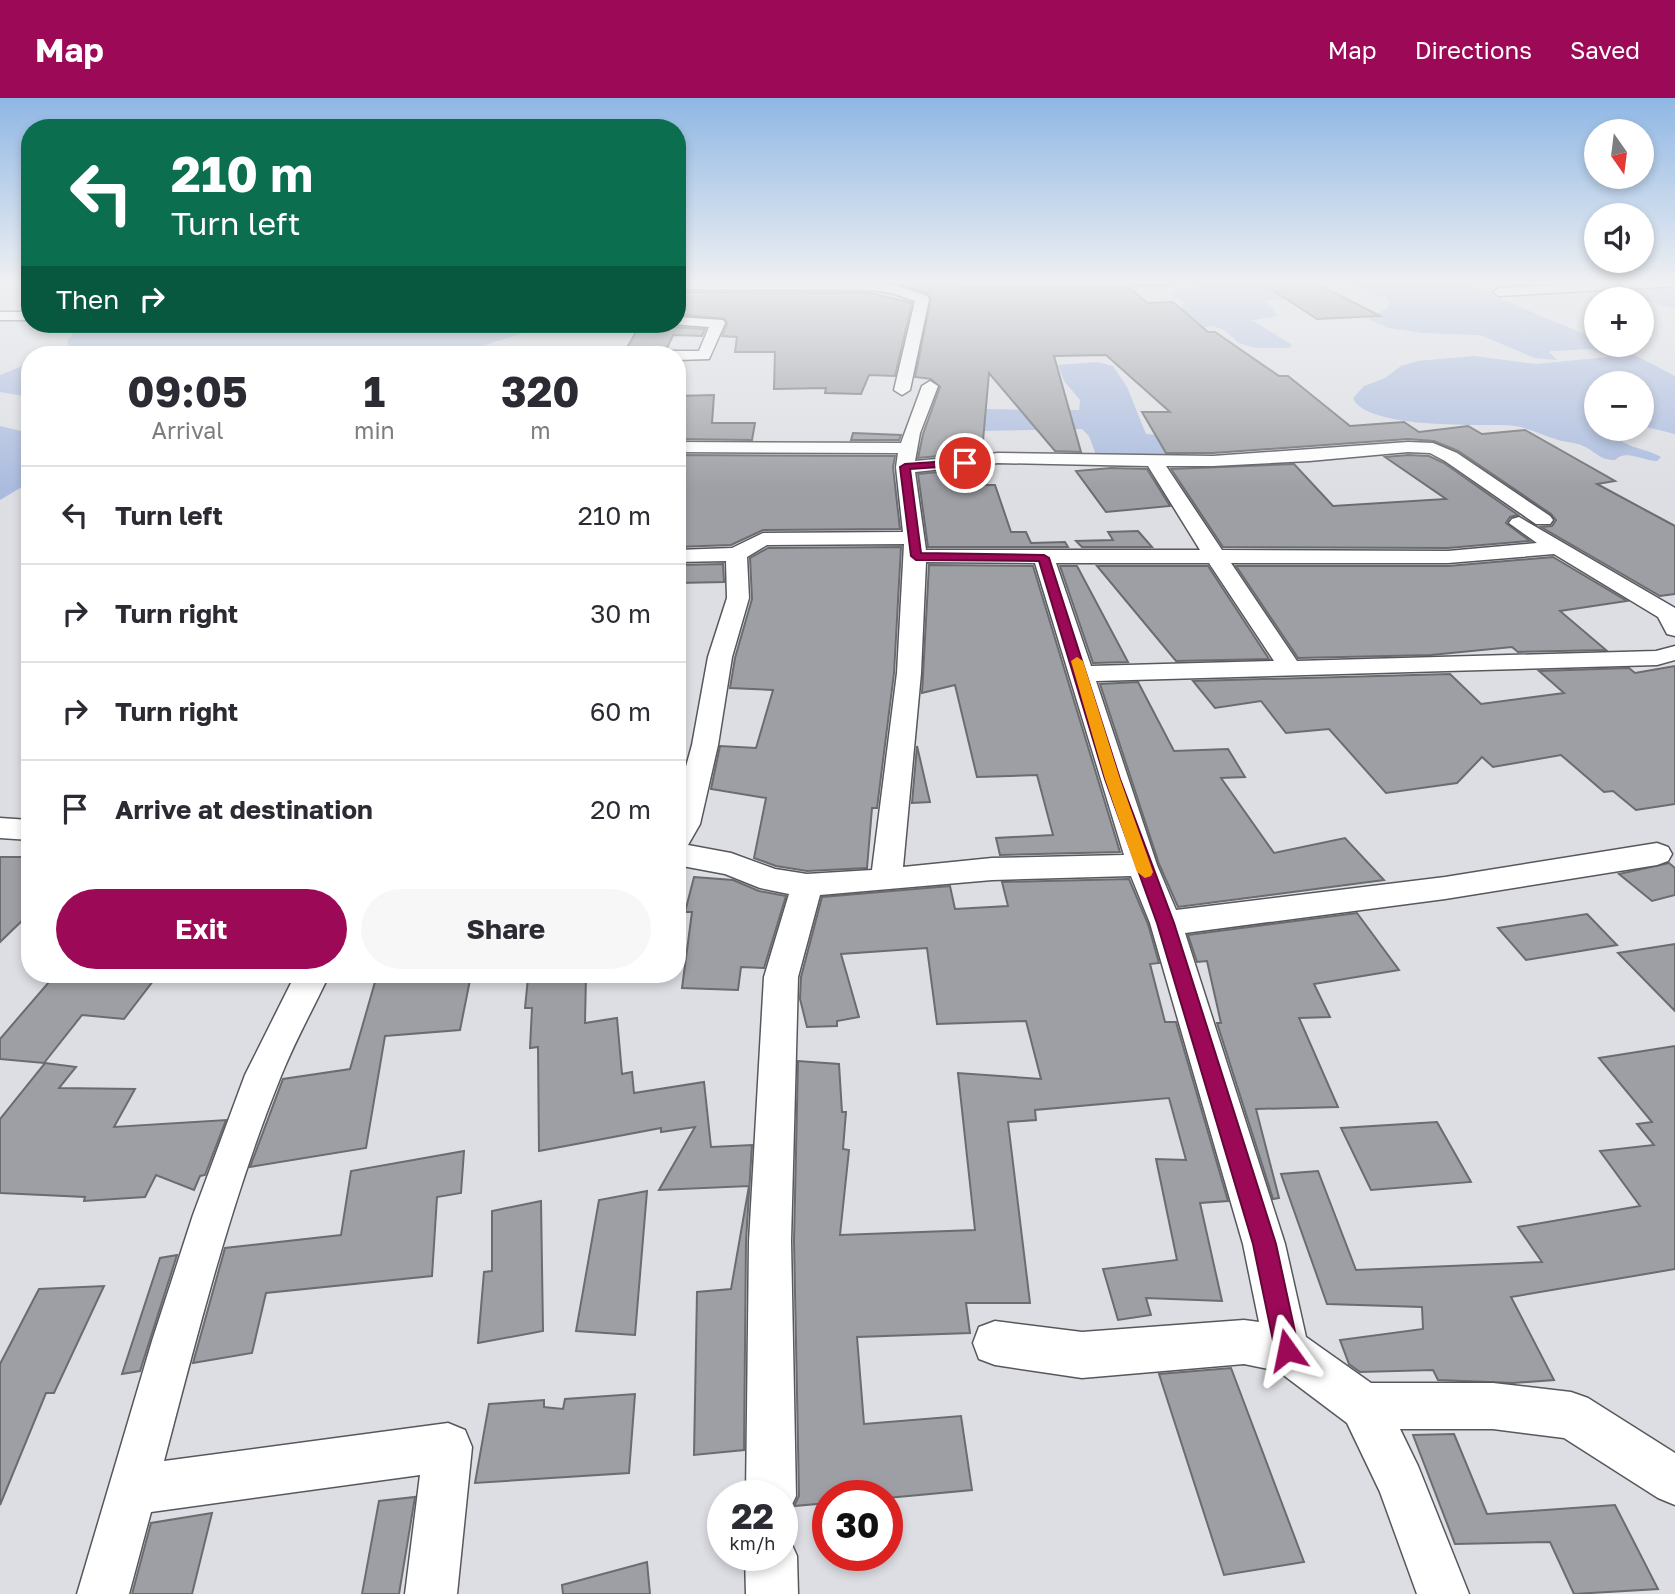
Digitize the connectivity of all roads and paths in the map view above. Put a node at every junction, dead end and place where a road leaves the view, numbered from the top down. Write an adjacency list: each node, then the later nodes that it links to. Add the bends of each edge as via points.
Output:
1 (707, 351): 3 (street, via 705,356)
2 (911, 351): 5 (street)
3 (686, 356)
4 (930, 386): 7 (street, via 911,433)
5 (902, 390)
6 (686, 447): 7 (street)
7 (907, 457): 8 (street); 9 (street)
8 (1154, 461): 10 (street, via 1433,448 1543,520 1519,523); 13 (street)
9 (915, 547): 11 (street, via 764,539); 14 (street); 25 (street, via 909,673)
10 (1558, 547): 13 (street, via 1448,557); 15 (street, via 1667,613)
11 (736, 554): 12 (street); 19 (street, via 738,598 720,657)
12 (686, 556)
13 (1215, 557): 14 (street); 17 (street)
14 (1044, 558): 18 (street)
15 (1675, 629)
16 (1675, 653): 17 (street, via 1657,658)
17 (1290, 667): 18 (street)
18 (1081, 674): 24 (street)
19 (686, 820)
20 (0, 828): 21 (street)
21 (21, 829)
22 (1657, 854): 27 (street, via 1445,888)
23 (686, 856): 26 (street)
24 (1142, 864): 25 (street, via 992,869); 27 (street)
25 (886, 880): 26 (street)
26 (807, 886): 32 (street, via 781,977 770,1241)
27 (1166, 923): 30 (street, via 1264,1244)
28 (308, 983): 34 (street, via 259,1087 226,1177 189,1289)
29 (995, 1343): 30 (street, via 1082,1355 1244,1342)
30 (1287, 1350): 31 (street)
31 (1364, 1406): 33 (street, via 1493,1406 1571,1415); 39 (street, via 1401,1483)
32 (771, 1480)
33 (1675, 1481)
34 (134, 1490): 36 (street); 37 (street, via 448,1447)
35 (771, 1571): 38 (street)
36 (103, 1594)
37 (431, 1594)
38 (772, 1594)
39 (1443, 1594)

